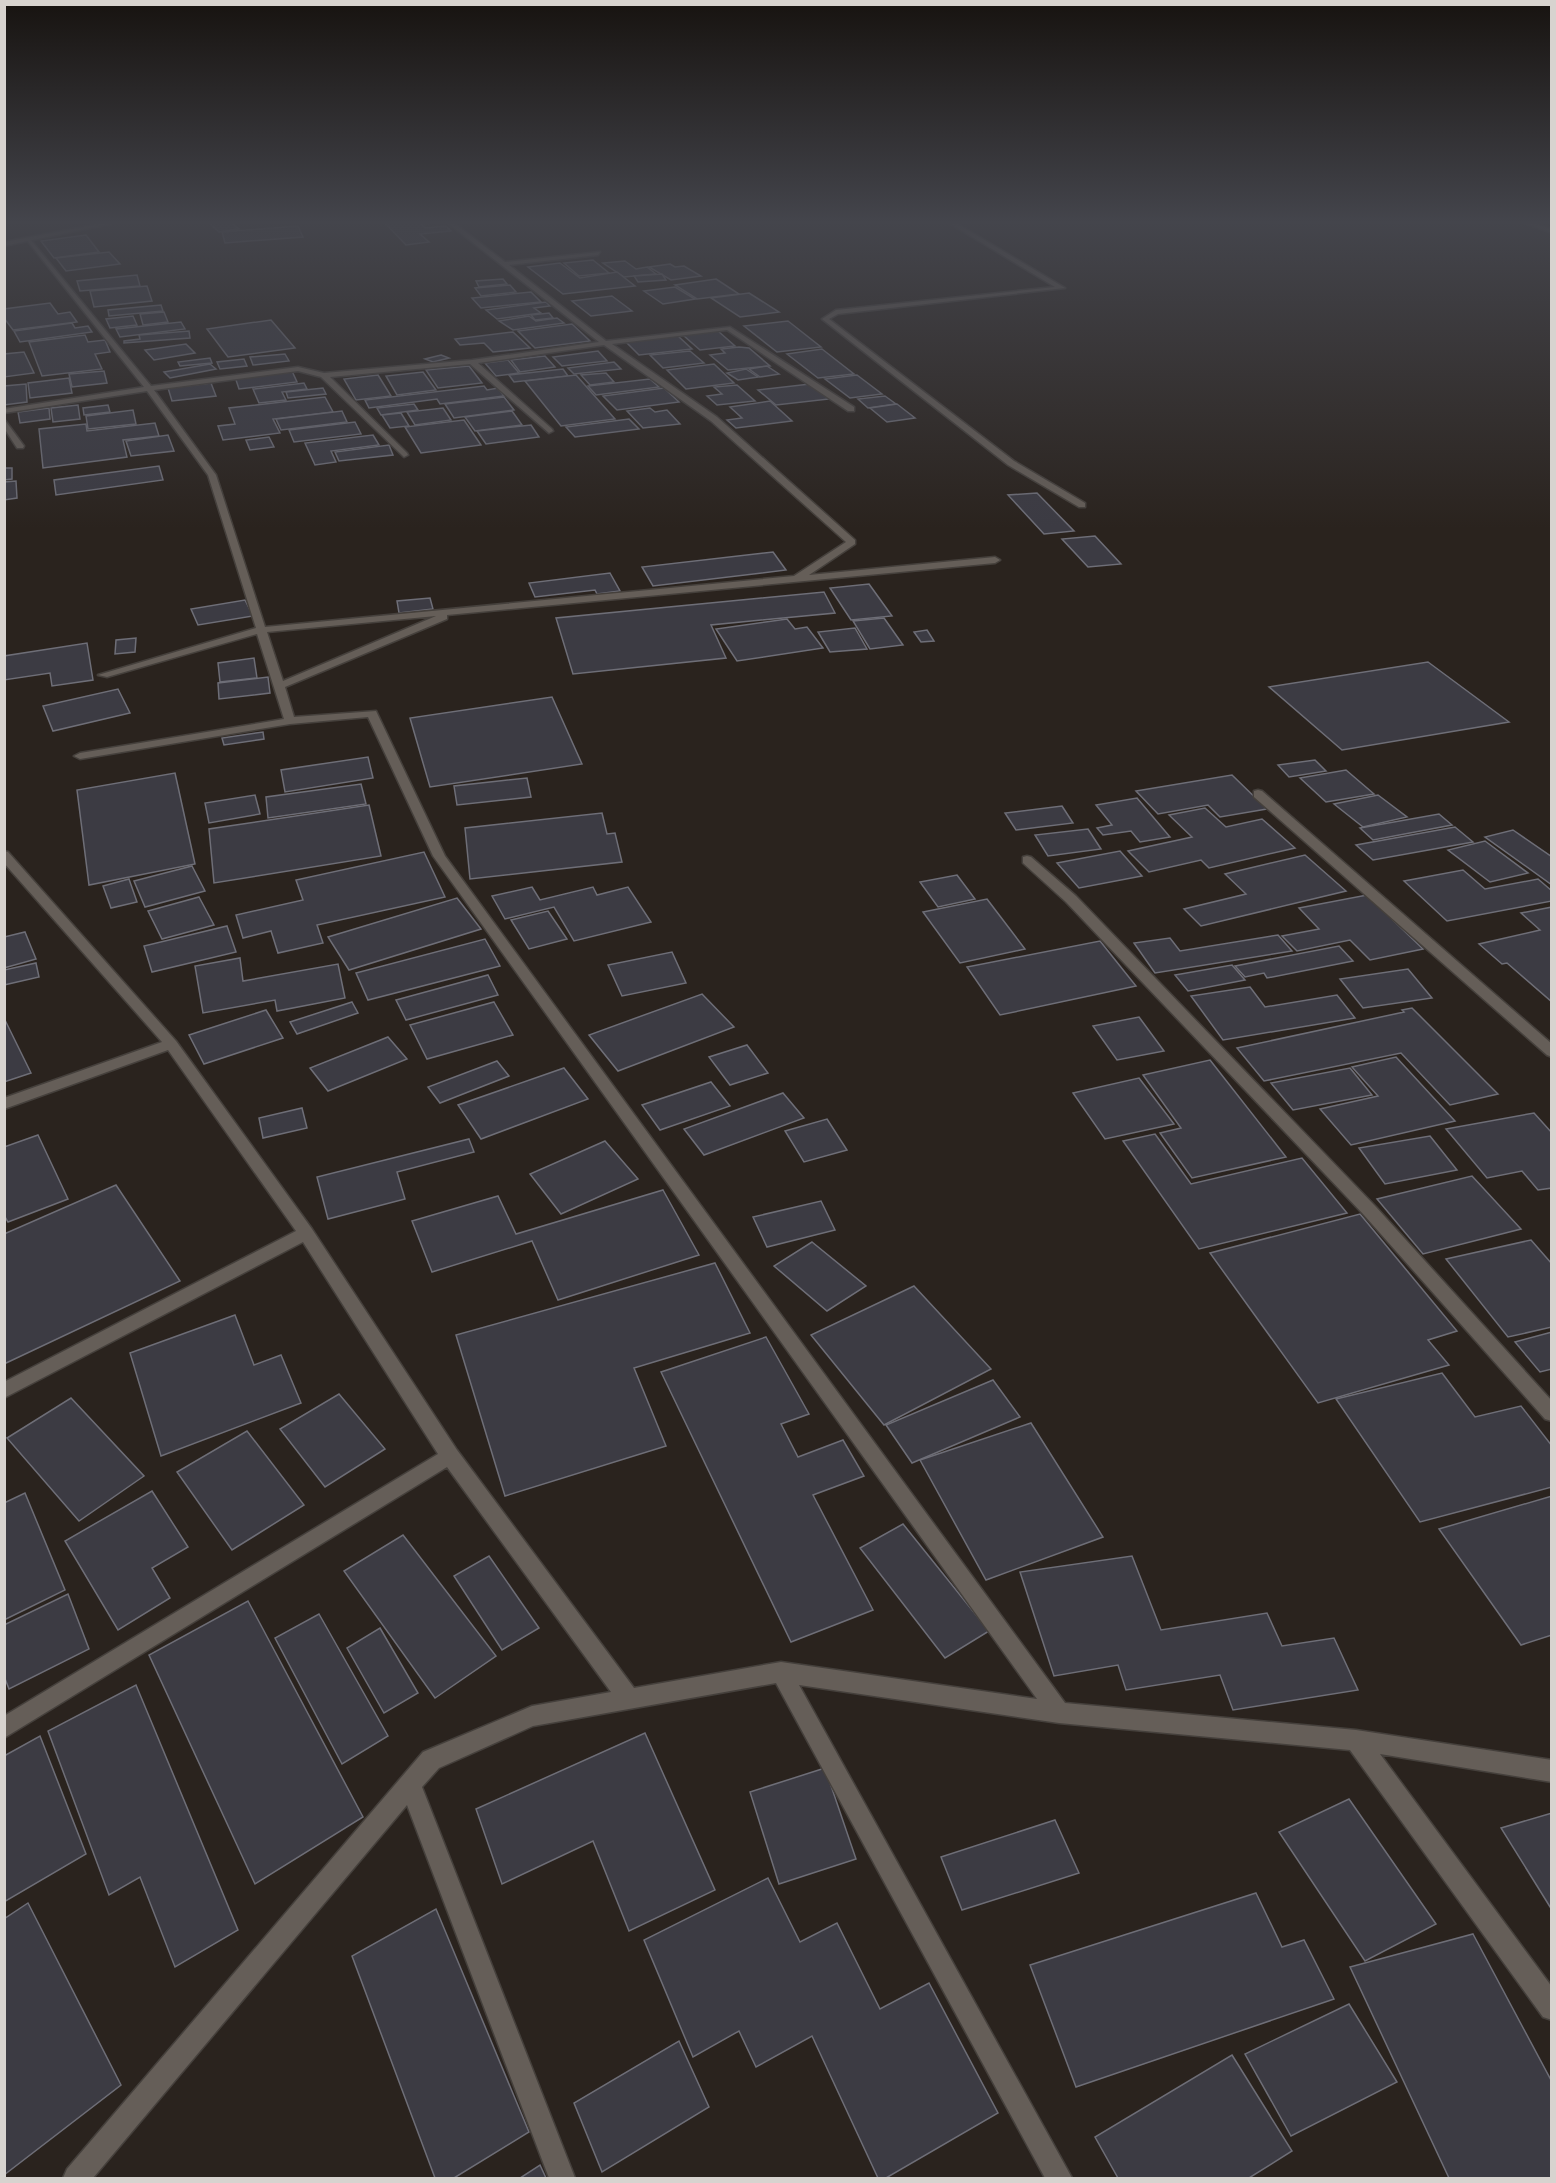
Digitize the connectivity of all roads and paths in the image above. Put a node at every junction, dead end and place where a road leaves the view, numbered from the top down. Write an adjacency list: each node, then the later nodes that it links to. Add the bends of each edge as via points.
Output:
1 (97, 325): 7 (street)
2 (582, 325): 4 (street)
3 (833, 325): 14 (street, via 1011,463)
4 (604, 343): 5 (street); 8 (street, via 728,328); 16 (street, via 714,419 852,542)
5 (472, 362): 6 (street); 11 (street)
6 (324, 375): 7 (street, via 283,369); 13 (street)
7 (149, 388): 9 (street); 18 (street, via 212,475)
8 (851, 409)
9 (4, 411)
10 (4, 421): 12 (street)
11 (549, 431)
12 (20, 446)
13 (404, 455)
14 (1082, 505)
15 (995, 560): 16 (street)
16 (796, 579): 17 (street)
17 (463, 611): 18 (street); 20 (street)
18 (261, 630): 19 (street); 20 (street)
19 (103, 675)
20 (279, 686): 21 (street)
21 (290, 721): 22 (street); 35 (street, via 372,713 439,856)
22 (80, 756)
23 (1258, 794): 27 (street)
24 (4, 855): 26 (street)
25 (1027, 860): 31 (street, via 1071,899 1370,1210)
26 (171, 1044): 28 (street); 29 (street)
27 (1551, 1052)
28 (4, 1104)
29 (306, 1233): 30 (street); 32 (street)
30 (4, 1391)
31 (1551, 1414)
32 (450, 1456): 34 (street); 36 (street)
33 (781, 1672): 34 (street); 35 (street); 43 (street)
34 (629, 1699): 39 (street, via 532,1716 431,1760)
35 (1059, 1713): 37 (street)
36 (4, 1728)
37 (1356, 1740): 38 (street); 40 (street)
38 (1551, 1772)
39 (410, 1784): 41 (street); 42 (street)
40 (1551, 2008)
41 (76, 2178)
42 (561, 2178)
43 (1059, 2178)

